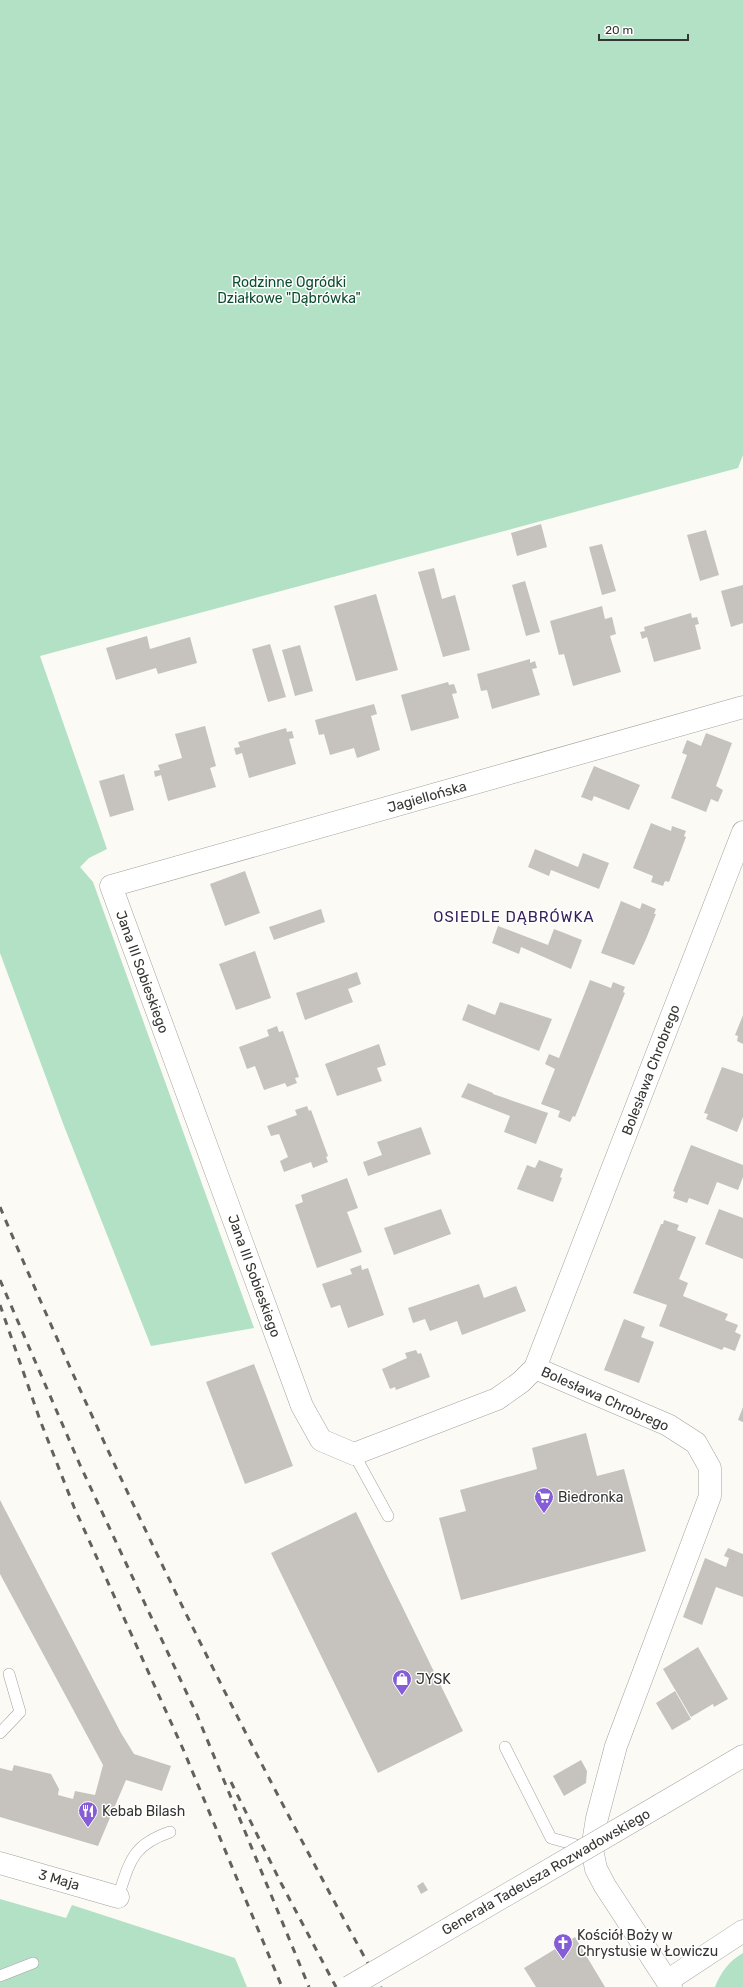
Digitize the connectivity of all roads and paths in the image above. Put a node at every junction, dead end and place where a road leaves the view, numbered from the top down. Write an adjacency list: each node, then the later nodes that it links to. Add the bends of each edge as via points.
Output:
1 (743, 707): 3 (street, Jagiellońska)
2 (743, 832): 4 (street, Bolesława Chrobrego)
3 (111, 886): 5 (street, Jana III Sobieskiego, via 302,1406 321,1440)
4 (535, 1368): 5 (street, via 497,1399); 12 (street, Bolesława Chrobrego, via 668,1425 696,1443 710,1468 710,1496 616,1746 597,1818)
5 (354, 1454): 6 (lane)
6 (388, 1516)
7 (9, 1674): 8 (lane, via 20,1712)
8 (0, 1733)
9 (505, 1746): 12 (lane, via 551,1838)
10 (743, 1756): 19 (street, Generała Tadeusza Rozwadowskiego, bridge)
11 (170, 1832): 14 (lane, via 153,1838 136,1851)
12 (592, 1849): 18 (street, via 596,1868 605,1886)
13 (0, 1863): 14 (street, 3 Maja)
14 (118, 1897)
15 (743, 1932): 18 (street)
16 (33, 1963): 17 (lane)
17 (0, 1976)
18 (669, 1984)
19 (349, 1987)

